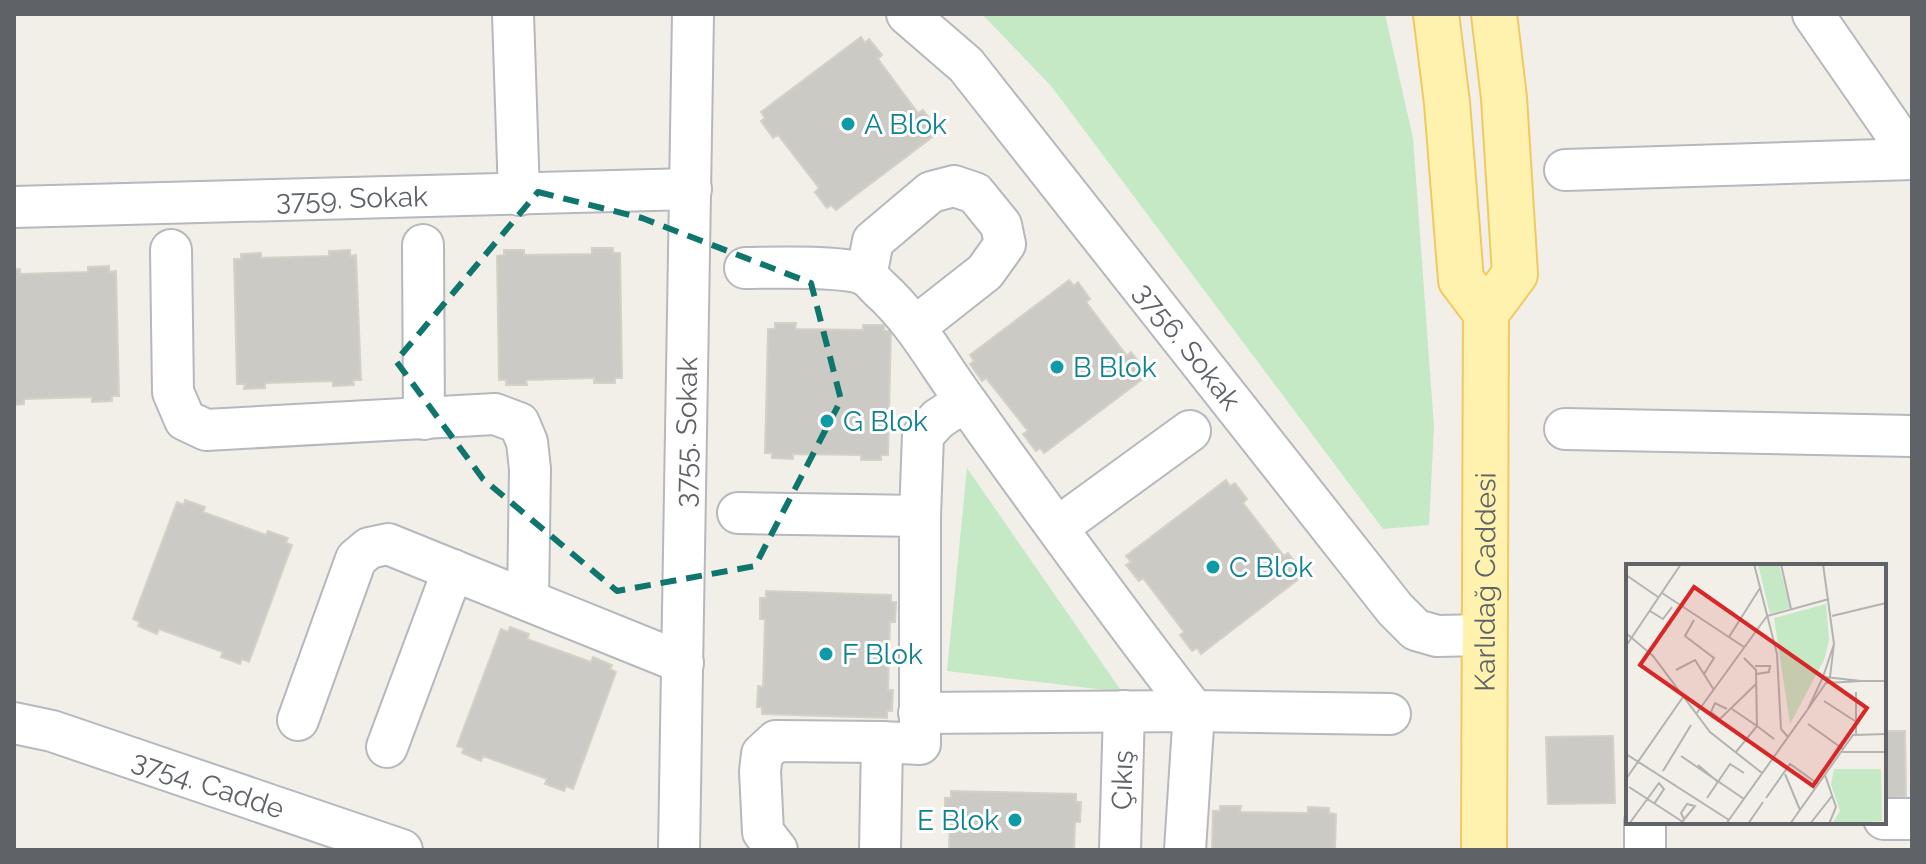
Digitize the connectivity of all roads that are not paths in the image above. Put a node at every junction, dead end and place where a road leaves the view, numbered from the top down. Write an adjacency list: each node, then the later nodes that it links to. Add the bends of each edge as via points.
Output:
1 (513, 14): 10 (street)
2 (693, 14): 9 (street, 3755. Sokak)
3 (907, 14): 28 (street, 3756. Sokak, via 966,65 1395,609 1416,630 1437,636)
4 (1813, 14): 7 (street)
5 (1496, 15): 6 (main road); 16 (main road, via 1515,274)
6 (1439, 33): 16 (main road, via 1461,280)
7 (1912, 158): 8 (street)
8 (1565, 170)
9 (691, 189): 10 (street, 3759. Sokak); 29 (street, 3755. Sokak)
10 (519, 195): 11 (street, 3759. Sokak)
11 (14, 207)
12 (423, 245): 19 (street)
13 (171, 250): 19 (street, via 173,392 185,420 206,430)
14 (745, 268): 15 (street, via 842,270)
15 (866, 276): 17 (street); 17 (street, via 873,241 931,192 954,186 975,193 1001,225 1005,244 985,272)
16 (1486, 313): 28 (main road, Karlıdağ Caddesi)
17 (915, 327): 18 (street)
18 (965, 401): 24 (street, via 923,435); 25 (street)
19 (424, 419): 27 (street, via 495,414 519,423 530,469)
20 (1565, 429): 22 (street)
21 (1190, 431): 25 (street)
22 (1912, 436)
23 (738, 513): 24 (street)
24 (920, 516): 32 (street)
25 (1058, 527): 31 (street)
26 (453, 570): 27 (street); 34 (street, via 388,544 369,548 356,559); 37 (street)
27 (528, 600): 29 (street)
28 (1486, 635): 47 (main road, Karlıdağ Caddesi)
29 (683, 663): 42 (street, 3755. Sokak)
30 (1124, 711): 31 (street); 32 (street); 45 (street, Çıkış)
31 (1194, 711): 33 (street); 46 (street)
32 (919, 713): 36 (street, via 920,744)
33 (1390, 714)
34 (298, 720)
35 (14, 723): 41 (street, 3754. Cadde, via 52,731)
36 (882, 742): 43 (street, via 776,741 762,754 763,832); 44 (street)
37 (387, 747)
38 (1886, 819): 39 (street)
39 (1912, 819)
40 (1645, 824): 48 (street)
41 (402, 850)
42 (679, 850)
43 (777, 850)
44 (880, 850)
45 (1120, 850)
46 (1185, 850)
47 (1484, 850)
48 (1645, 850)

